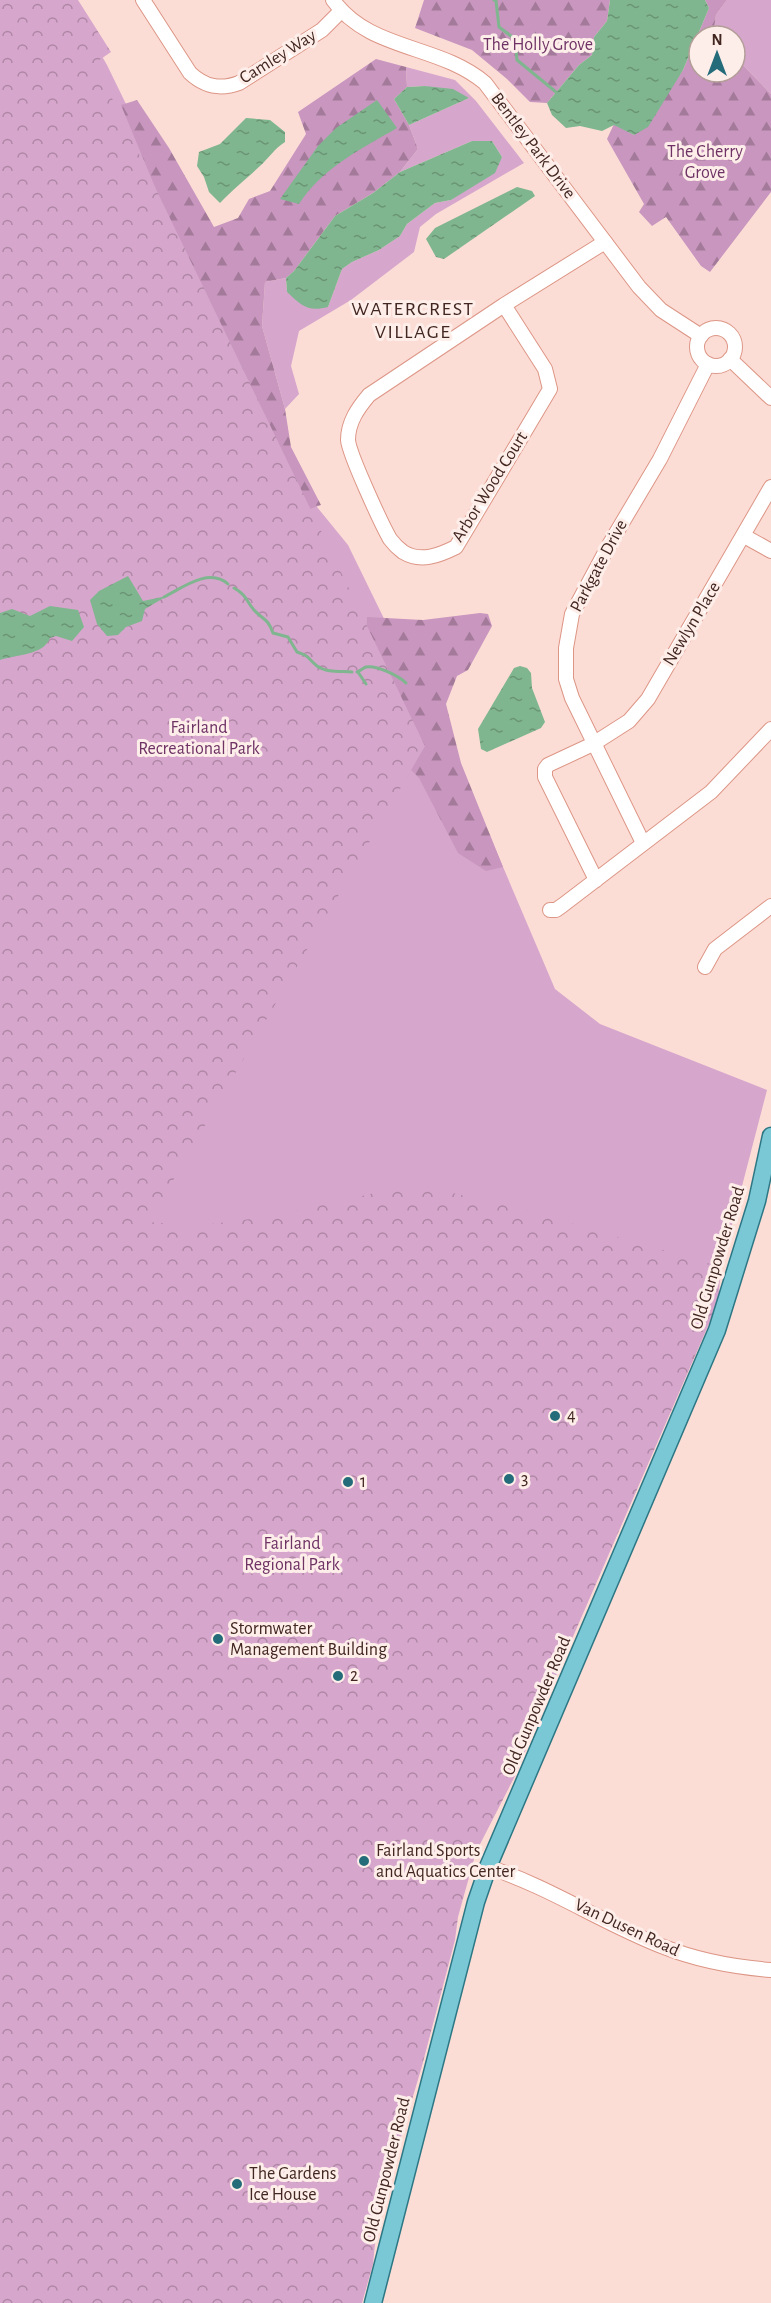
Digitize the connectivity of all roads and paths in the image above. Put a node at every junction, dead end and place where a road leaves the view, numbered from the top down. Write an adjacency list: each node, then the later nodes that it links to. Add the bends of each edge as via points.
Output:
1 (149, 2): 2 (street, Camley Way, via 190,73 199,81 218,87 239,83 322,30)
2 (337, 5): 3 (street, Bentley Park Drive, via 354,21 383,38 451,60 485,83)
3 (604, 242): 4 (street, Arbor Wood Court); 5 (street, Bentley Park Drive, via 661,310)
4 (504, 305): 4 (street, Arbor Wood Court, via 541,362 550,389 456,546 439,556 418,557 403,552 391,540 358,471 348,441 353,414 369,395)
5 (701, 336): 6 (street, via 712,329 730,334 735,347); 7 (street, via 697,349)
6 (730, 360): 7 (street, via 716,366); 8 (street)
7 (708, 364): 13 (street, Parkgate Drive, via 660,459 572,614 566,679)
8 (771, 398)
9 (771, 487): 10 (street, Newlyn Place)
10 (744, 536): 11 (street); 13 (street, Newlyn Place, via 648,699 629,722)
11 (771, 551)
12 (771, 729): 14 (street, via 711,792)
13 (593, 744): 14 (street, Parkgate Drive); 15 (street, Newlyn Place, via 548,765 545,777)
14 (643, 843): 15 (street)
15 (596, 880): 17 (street, via 556,910)
16 (771, 906): 18 (street, via 715,949)
17 (550, 910)
18 (705, 967)
19 (771, 1136): 20 (main road, Old Gunpowder Road, via 757,1201 717,1330)
20 (488, 1868): 21 (street, Van Dusen Road, via 522,1879 678,1953 714,1964); 22 (main road, Old Gunpowder Road, via 450,2000)
21 (771, 1970)
22 (374, 2303)

